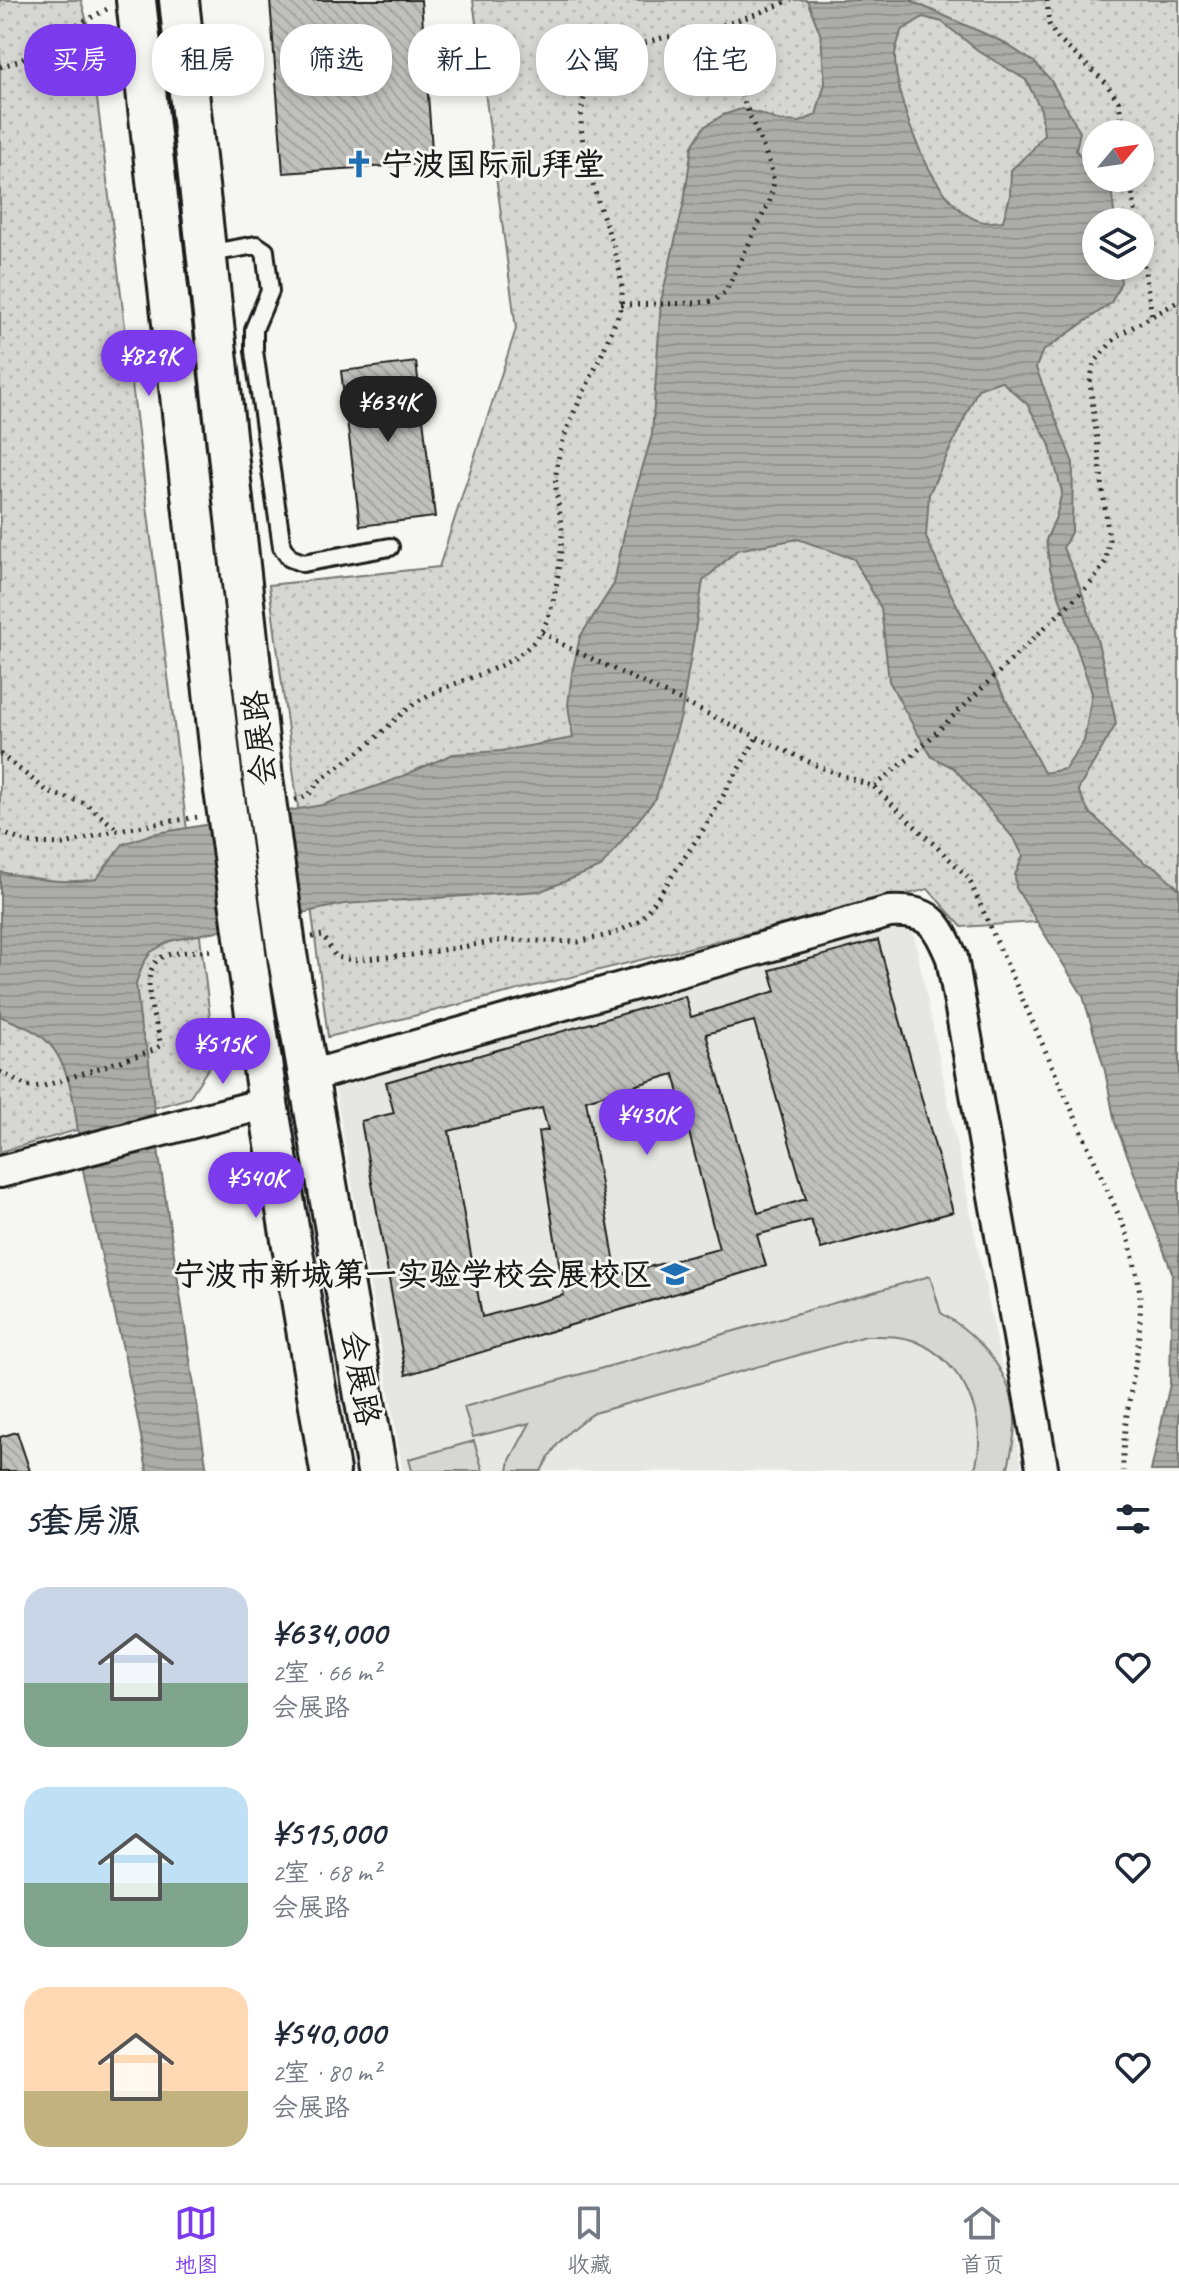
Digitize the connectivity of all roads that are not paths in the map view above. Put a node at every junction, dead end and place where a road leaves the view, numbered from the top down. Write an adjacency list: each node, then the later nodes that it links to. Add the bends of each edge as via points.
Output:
1 (179, 0): 3 (street, 会展路)
2 (124, 3): 6 (street, 会展路, bridge, via 217,802)
3 (206, 254): 4 (lane, via 256,245 265,251 270,291 254,329 254,351 282,547 303,563); 5 (street, 会展路, bridge, via 275,790 287,954)
4 (390, 547)
5 (310, 1076): 8 (street, via 889,912 913,911 931,920 952,958); 10 (street, 会展路)
6 (268, 1103): 7 (street); 9 (street, 会展路)
7 (0, 1172)
8 (1042, 1467)
9 (330, 1471)
10 (377, 1471)

